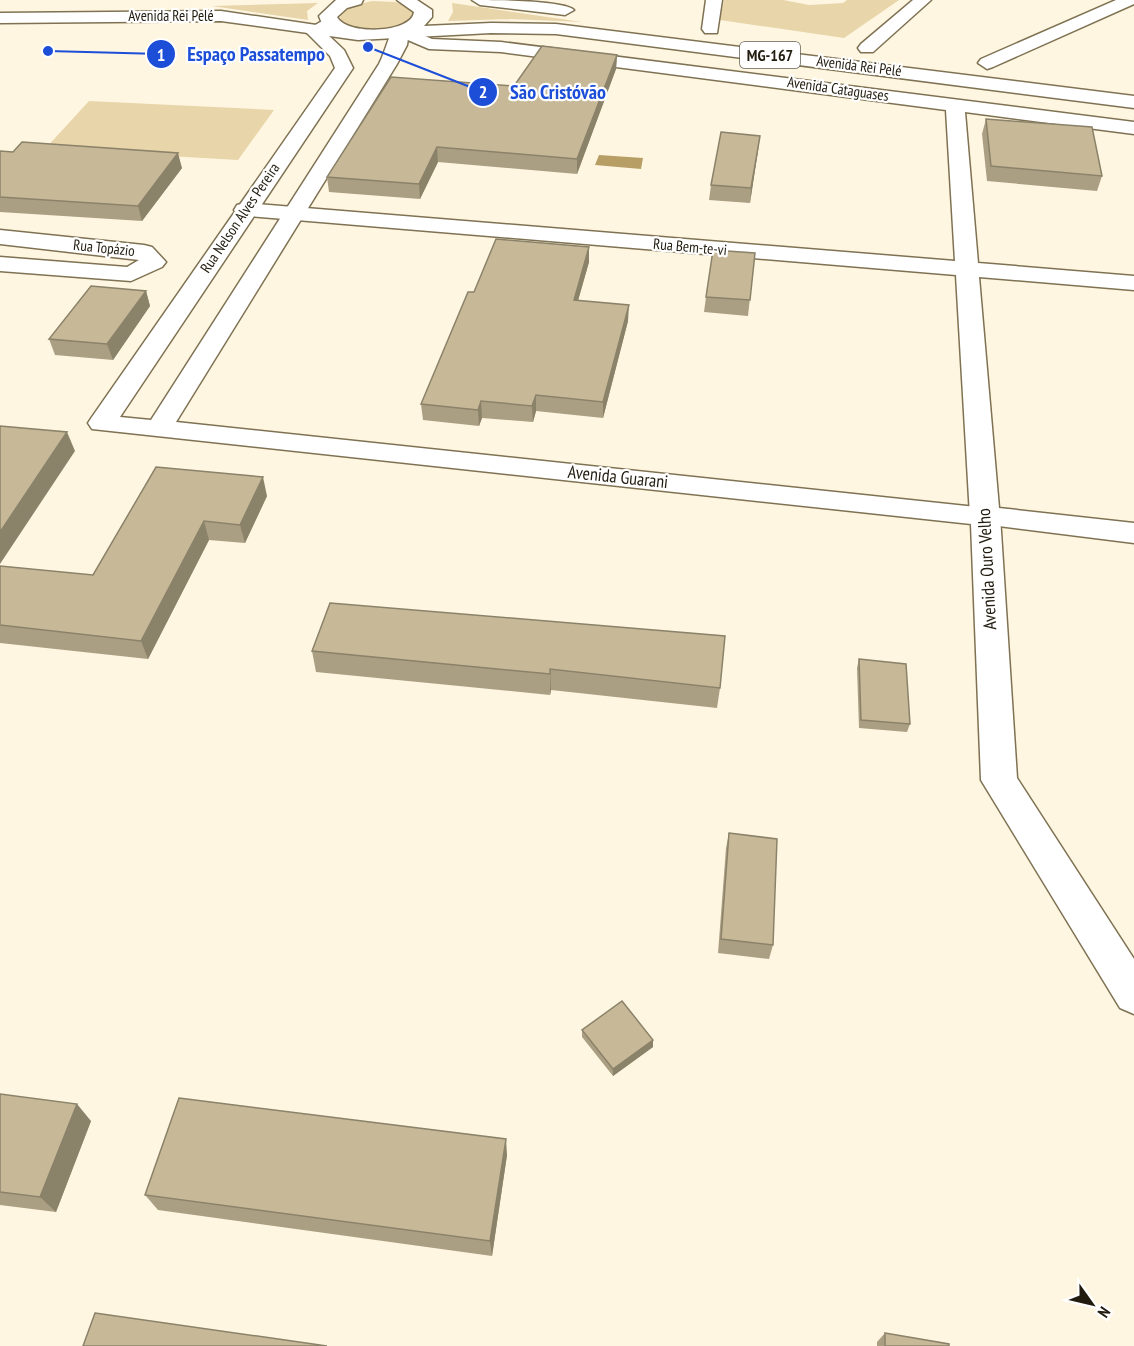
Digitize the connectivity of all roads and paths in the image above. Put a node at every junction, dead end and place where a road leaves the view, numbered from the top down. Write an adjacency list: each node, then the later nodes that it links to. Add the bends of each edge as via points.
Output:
1 (343, 0): 2 (street)
2 (355, 0): 11 (street, via 332,10)
3 (405, 0): 13 (street, via 423,10 423,17)
4 (480, 0): 8 (street)
5 (714, 0): 12 (street)
6 (923, 0): 16 (street)
7 (1131, 0): 19 (street)
8 (585, 13)
9 (0, 18): 11 (street, Avenida Rei Pelé, via 221,16)
10 (688, 26): 12 (street, MG-167)
11 (328, 28): 13 (street, Avenida Rei Pelé, via 379,35); 24 (street, Rua Nelson Alves Pereira, via 344,68)
12 (711, 29): 14 (street, MG-167)
13 (402, 31): 21 (street, Avenida Rei Pelé / MG-167, via 556,29); 22 (street, Avenida Cataguases, via 429,44 501,46); 25 (street, via 388,64)
14 (733, 32)
15 (846, 45): 16 (street, Avenida Rei Pelé)
16 (867, 48): 17 (street, Avenida Rei Pelé)
17 (889, 51)
18 (965, 60): 19 (street)
19 (987, 63): 20 (street)
20 (1021, 68)
21 (1134, 102)
22 (955, 105): 23 (street, Avenida Cataguases); 28 (street, Avenida Ouro Velho)
23 (1134, 128)
24 (245, 210): 25 (street, Rua Bem-te-vi); 30 (street, Rua Nelson Alves Pereira)
25 (291, 215): 28 (street, Rua Bem-te-vi); 31 (street)
26 (0, 237): 27 (street, Rua Topázio, via 144,252 154,262 131,274)
27 (0, 264)
28 (966, 270): 29 (street, Rua Bem-te-vi); 32 (street, Avenida Ouro Velho)
29 (1134, 283)
30 (102, 423): 31 (street, Avenida Guarani)
31 (159, 428): 32 (street, Avenida Guarani)
32 (985, 516): 33 (street, Avenida Guarani); 34 (street, Avenida Ouro Velho, via 999,780)
33 (1134, 533)
34 (1134, 995)

